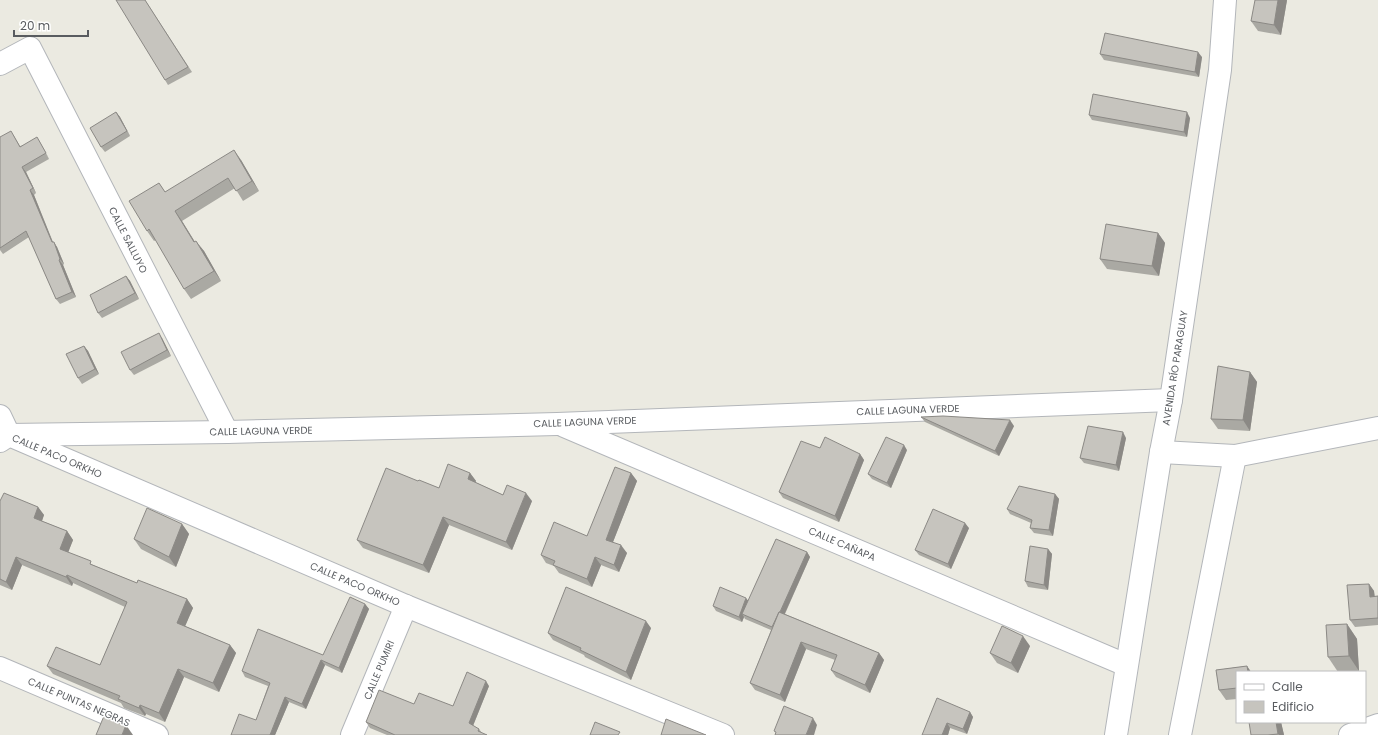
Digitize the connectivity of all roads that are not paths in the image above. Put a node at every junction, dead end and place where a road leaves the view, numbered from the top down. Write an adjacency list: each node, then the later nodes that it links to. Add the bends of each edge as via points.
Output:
1 (1225, 0): 3 (street, AVENIDA RÍO PARAGUAY, via 1220,70)
2 (0, 64): 7 (street, CALLE SALLUYO, via 30,48)
3 (1171, 400): 5 (street, CALLE LAGUNA VERDE); 9 (street, AVENIDA RÍO PARAGUAY)
4 (0, 416): 8 (street, CALLE PACO ORKHO)
5 (557, 424): 7 (street, CALLE LAGUNA VERDE); 12 (street, CALLE CAÑAPA)
6 (1378, 428): 10 (street)
7 (227, 432): 8 (street, CALLE LAGUNA VERDE)
8 (4, 438): 11 (street, CALLE PACO ORKHO)
9 (1161, 452): 10 (street); 12 (street, AVENIDA RÍO PARAGUAY)
10 (1235, 456): 19 (street)
11 (406, 606): 16 (street, CALLE PUMIRI); 17 (street, CALLE PACO ORKHO)
12 (1126, 665): 18 (street, AVENIDA RÍO PARAGUAY)
13 (0, 668): 15 (street, CALLE PUNTAS NEGRAS)
14 (1378, 725): 20 (street)
15 (157, 735)
16 (352, 735)
17 (723, 735)
18 (1116, 735)
19 (1180, 735)
20 (1350, 735)

